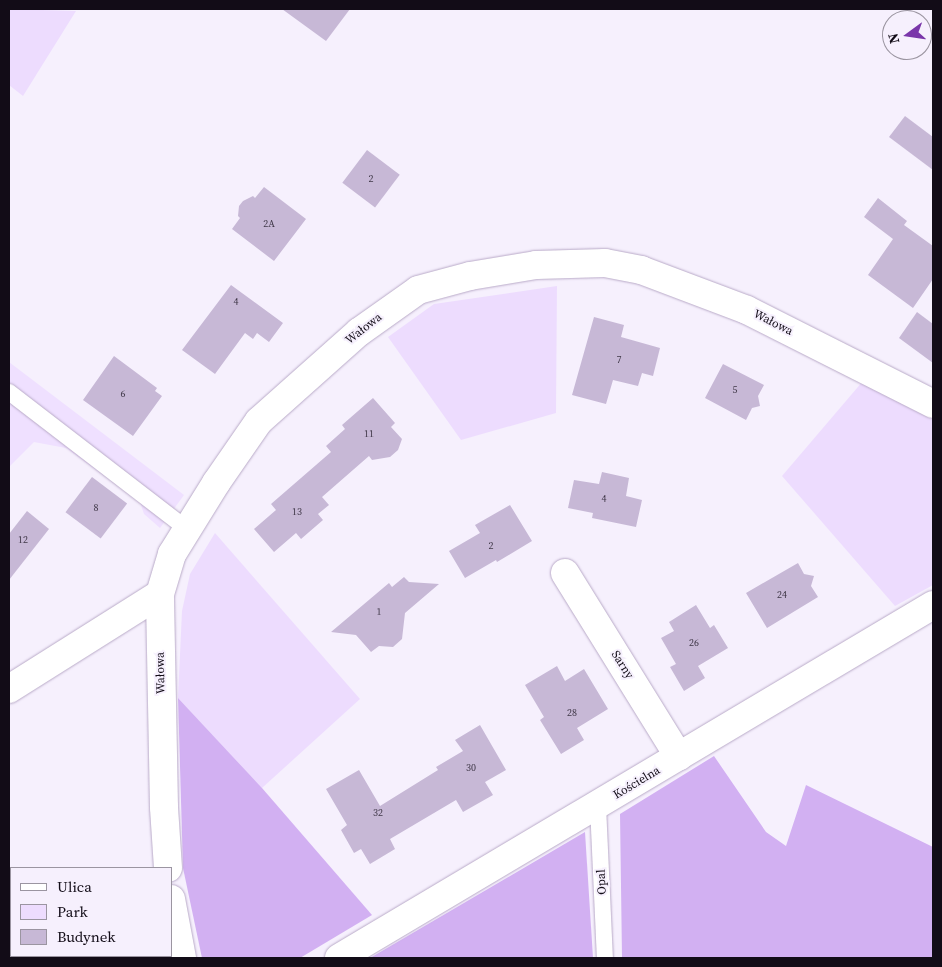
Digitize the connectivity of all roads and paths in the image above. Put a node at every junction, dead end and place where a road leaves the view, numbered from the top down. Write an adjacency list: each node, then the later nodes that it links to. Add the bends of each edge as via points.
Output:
1 (9, 392): 3 (lane)
2 (933, 404): 3 (street, Wałowa, via 747,310 641,270 605,263 536,266 470,276 418,290 359,332 259,420)
3 (188, 530): 5 (street, Wałowa, via 172,554)
4 (565, 573): 8 (street, Sarny)
5 (160, 594): 7 (street); 10 (street, Wałowa)
6 (933, 604): 8 (street, Kościelna)
7 (9, 689)
8 (679, 757): 9 (street, Kościelna)
9 (598, 806): 13 (street, Kościelna); 14 (lane, Opal)
10 (168, 867)
11 (172, 904): 12 (street)
12 (182, 958)
13 (339, 958)
14 (605, 958)

